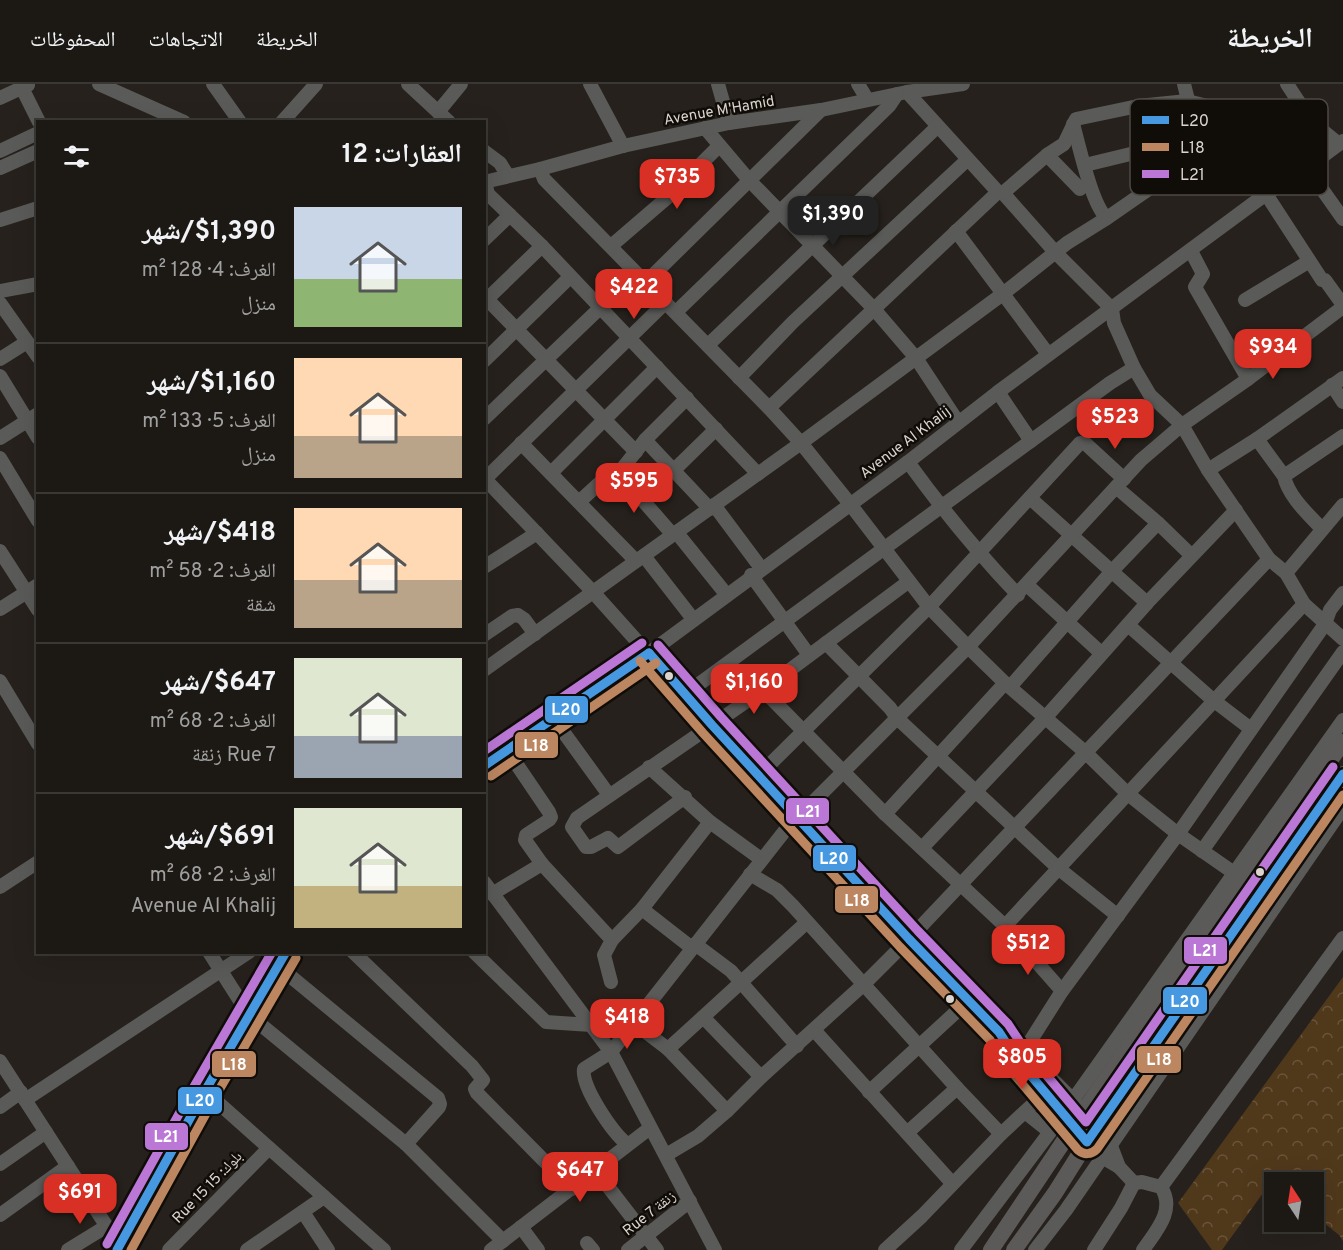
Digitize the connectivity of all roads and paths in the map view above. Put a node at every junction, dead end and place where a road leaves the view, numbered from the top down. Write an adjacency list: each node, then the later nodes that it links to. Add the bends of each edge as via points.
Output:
1 (99, 84): 22 (street)
2 (213, 84): 23 (street)
3 (316, 84): 24 (street)
4 (408, 84): 20 (street)
5 (461, 84): 20 (street)
6 (590, 84): 33 (street)
7 (718, 84): 26 (street)
8 (858, 84): 15 (street)
9 (963, 84): 13 (street, Avenue M'Hamid)
10 (1184, 84): 16 (street)
11 (1287, 84): 17 (street)
12 (26, 86): 14 (street); 21 (street)
13 (910, 90): 15 (street, Avenue M'Hamid); 29 (street); 56 (street)
14 (0, 98)
15 (867, 99): 19 (street, Avenue M'Hamid)
16 (1187, 99)
17 (1297, 99)
18 (1130, 108): 27 (street, via 1082,117)
19 (821, 110): 26 (street, Avenue M'Hamid); 46 (street)
20 (438, 112): 25 (street)
21 (38, 120)
22 (180, 120)
23 (239, 120)
24 (284, 120)
25 (447, 120)
26 (729, 123): 28 (street, Avenue M'Hamid)
27 (1073, 124): 40 (street, via 1064,144); 42 (street)
28 (705, 128): 33 (street, Avenue M'Hamid); 34 (street)
29 (937, 128): 41 (street); 63 (street)
30 (1328, 133): 32 (street)
31 (36, 134): 35 (street)
32 (1341, 143): 38 (street, Avenue Al Khalij)
33 (624, 146): 44 (street, Avenue M'Hamid)
34 (719, 146): 46 (street); 65 (street)
35 (0, 151)
36 (36, 152): 43 (street)
37 (486, 152): 45 (street, via 500,163)
38 (1328, 153)
39 (1130, 154): 42 (street)
40 (1047, 155): 49 (street); 50 (street)
41 (967, 160): 50 (street); 69 (street)
42 (1085, 165): 49 (street)
43 (0, 168)
44 (540, 169): 45 (street, Avenue M'Hamid); 65 (street, via 544,179)
45 (508, 176): 47 (street, Avenue M'Hamid)
46 (749, 180): 56 (street); 71 (street)
47 (486, 182)
48 (486, 186): 57 (street, via 488,194)
49 (1085, 186): 58 (street)
50 (1000, 193): 61 (street); 67 (street)
51 (1137, 195): 58 (street)
52 (1265, 195): 66 (street, Avenue Al Khalij)
53 (1267, 195): 68 (street)
54 (1326, 195): 59 (street)
55 (36, 209): 60 (street)
56 (780, 212): 63 (street); 83 (street)
57 (510, 215): 62 (street); 64 (street)
58 (1104, 215): 67 (street)
59 (1343, 219)
60 (0, 220)
61 (956, 231): 74 (street); 81 (street)
62 (486, 238)
63 (813, 244): 69 (street); 87 (street)
64 (542, 246): 70 (street); 75 (street)
65 (611, 246): 71 (street)
66 (1191, 251): 82 (street, Avenue Al Khalij); 98 (street, via 1203,274 1195,287)
67 (1055, 252): 74 (street); 82 (street)
68 (1308, 262): 76 (street); 79 (street)
69 (843, 275): 81 (street); 97 (street)
70 (570, 277): 80 (street); 84 (street)
71 (646, 282): 77 (street)
72 (36, 284): 73 (street)
73 (0, 291)
74 (1004, 293): 89 (street); 90 (street)
75 (486, 299): 84 (street)
76 (1245, 300)
77 (666, 302): 83 (street); 85 (street)
78 (0, 303): 86 (street)
79 (1343, 306): 98 (street)
80 (600, 308): 85 (street); 93 (street)
81 (874, 309): 90 (street); 104 (street)
82 (1112, 309): 89 (street, Avenue Al Khalij); 95 (street, via 1114,323)
83 (676, 312): 87 (street)
84 (517, 329): 92 (street); 93 (street)
85 (629, 338): 94 (street); 100 (street)
86 (27, 342): 88 (street); 91 (street)
87 (708, 345): 97 (street)
88 (36, 354)
89 (1048, 354): 101 (street, Avenue Al Khalij)
90 (915, 358): 108 (street); 117 (street)
91 (0, 359)
92 (486, 359)
93 (546, 360): 100 (street); 106 (street)
94 (657, 367): 102 (street); 107 (street)
95 (1134, 368): 109 (street, via 1150,395); 115 (street)
96 (0, 376): 105 (street)
97 (740, 378): 104 (street)
98 (1248, 380): 109 (street)
99 (1337, 382): 103 (street); 113 (street)
100 (574, 390): 107 (street); 116 (street)
101 (998, 392): 108 (street, Avenue Al Khalij); 115 (street)
102 (687, 398): 110 (street); 114 (street)
103 (1343, 402)
104 (769, 408): 117 (street)
105 (32, 417): 112 (street)
106 (486, 417)
107 (604, 420): 118 (street); 124 (street)
108 (958, 422): 120 (street, Avenue Al Khalij)
109 (1182, 426): 121 (street); 129 (street)
110 (716, 429): 122 (street); 125 (street)
111 (1343, 436): 126 (street)
112 (0, 438)
113 (1257, 439): 121 (street); 126 (street)
114 (645, 440): 118 (street); 122 (street)
115 (1031, 441): 135 (street)
116 (521, 443): 124 (street); 127 (street)
117 (801, 443): 125 (street); 132 (street)
118 (636, 452): 123 (street)
119 (0, 458): 137 (street)
120 (908, 462): 132 (street, Avenue Al Khalij); 135 (street)
121 (1208, 470): 136 (street)
122 (673, 471): 134 (street)
123 (618, 472): 131 (street, via 604,478); 141 (street)
124 (551, 473): 131 (street)
125 (759, 474): 134 (street)
126 (1284, 476): 139 (street, via 1302,508)
127 (486, 478)
128 (486, 480): 140 (street)
129 (1120, 483): 130 (street, via 1086,444 1080,443); 138 (street); 142 (street)
130 (1030, 498): 142 (street); 145 (street)
131 (579, 502): 147 (street)
132 (850, 504): 143 (street); 151 (street, Avenue Al Khalij)
133 (1343, 505): 139 (street)
134 (712, 507): 141 (street); 151 (street)
135 (941, 508): 143 (street); 145 (street)
136 (1236, 510): 146 (street); 148 (street)
137 (36, 518)
138 (1158, 523): 146 (street); 150 (street)
139 (1322, 529): 152 (street)
140 (537, 533): 149 (street); 156 (street)
141 (675, 534): 147 (street); 158 (street)
142 (1070, 535): 150 (street); 155 (street)
143 (884, 551): 153 (street); 165 (street)
144 (0, 552): 154 (street)
145 (978, 554): 155 (street); 162 (street)
146 (1191, 555): 160 (street)
147 (640, 559): 156 (street); 164 (street)
148 (1269, 559): 152 (street); 178 (street)
149 (486, 566)
150 (1112, 571): 160 (street); 166 (street)
151 (756, 572): 158 (street, Avenue Al Khalij); 165 (street)
152 (1286, 573): 161 (street)
153 (908, 582): 162 (street); 172 (street)
154 (32, 588): 159 (street); 163 (street)
155 (1022, 590): 166 (street); 173 (street)
156 (594, 592): 170 (street); 175 (street)
157 (1343, 593): 167 (street)
158 (726, 594): 164 (street, Avenue Al Khalij)
159 (36, 603)
160 (1146, 603): 168 (street)
161 (1304, 604): 167 (street); 185 (street)
162 (929, 607): 173 (street); 180 (street)
163 (0, 609)
164 (693, 619): 175 (street, Avenue Al Khalij)
165 (785, 622): 177 (street); 184 (street)
166 (1068, 623): 176 (street); 182 (street)
167 (1325, 624): 171 (street); 191 (street)
168 (1128, 625): 176 (street); 178 (street)
169 (486, 634): 170 (street, via 518,615)
170 (535, 634): 179 (street)
171 (1343, 639)
172 (826, 643): 177 (street); 180 (street)
173 (968, 647): 182 (street); 186 (street)
174 (1343, 652): 214 (street)
175 (649, 653): 184 (street); 188 (street, Avenue Al Khalij)
176 (1101, 653): 187 (street)
177 (809, 655): 183 (street)
178 (1169, 662): 185 (street); 196 (street)
179 (486, 669)
180 (859, 676): 186 (street); 192 (street)
181 (0, 681): 193 (street)
182 (1007, 685): 187 (street); 197 (street)
183 (763, 690): 190 (street); 192 (street)
184 (684, 695): 190 (street)
185 (1212, 700): 191 (street); 204 (street)
186 (897, 718): 197 (street); 200 (street)
187 (1045, 718): 196 (street); 203 (street)
188 (554, 719): 195 (street, Avenue Al Khalij); 205 (street)
189 (1343, 720): 220 (street)
190 (712, 725): 199 (street); 202 (street)
191 (1251, 729): 212 (street)
192 (803, 731): 200 (street); 202 (street)
193 (35, 735)
194 (1343, 742): 220 (main road)
195 (507, 750): 198 (street, Avenue Al Khalij); 217 (street, via 549,812 549,820 526,835 525,840)
196 (1085, 752): 204 (street); 211 (street)
197 (937, 756): 203 (street); 208 (street)
198 (486, 765)
199 (649, 767): 205 (street); 206 (street)
200 (843, 772): 208 (street); 209 (street)
201 (1343, 774): 267 (main road)
202 (758, 776): 209 (street)
203 (975, 790): 211 (street); 213 (street)
204 (1128, 794): 212 (street); 218 (street)
205 (609, 795): 206 (street, via 573,823 586,847 608,838 620,847)
206 (685, 797): 210 (street)
207 (1343, 807): 276 (street)
208 (885, 814): 213 (street)
209 (798, 818): 215 (street); 230 (street)
210 (710, 822): 215 (street); 224 (street)
211 (1015, 827): 218 (street); 221 (street)
212 (1178, 834): 214 (street); 225 (street)
213 (922, 848): 221 (street)
214 (1202, 851): 220 (street)
215 (761, 859): 219 (street)
216 (36, 863): 222 (street)
217 (542, 864): 223 (street); 229 (street)
218 (1058, 868): 225 (street); 227 (street)
219 (750, 874): 226 (street, via 777,890); 231 (street)
220 (1240, 878): 262 (main road)
221 (960, 885): 227 (street); 230 (street)
222 (0, 887)
223 (488, 888): 247 (street)
224 (642, 909): 229 (street); 231 (street)
225 (1118, 916): 242 (street)
226 (807, 922): 240 (street); 241 (street)
227 (1005, 926): 242 (street)
228 (1343, 938): 283 (street)
229 (612, 939): 239 (street, via 604,955)
230 (909, 939): 241 (street); 243 (street)
231 (694, 946): 240 (street, via 731,971); 246 (street)
232 (210, 954): 238 (street)
233 (246, 954): 238 (street)
234 (285, 954): 237 (street)
235 (354, 954): 284 (street, via 472,1066 483,1080 475,1089 477,1092)
236 (476, 954): 247 (street, via 546,1022)
237 (278, 966): 244 (street); 273 (street, via 438,1098 439,1107)
238 (221, 970): 244 (street); 261 (street)
239 (611, 982)
240 (741, 983): 245 (street); 250 (street)
241 (864, 984): 248 (street); 251 (street)
242 (1062, 991): 253 (street)
243 (968, 1001): 249 (street); 251 (street)
244 (249, 1014): 258 (street); 273 (street)
245 (704, 1017): 252 (street); 256 (street)
246 (634, 1023): 252 (street); 254 (street)
247 (591, 1025): 254 (street)
248 (814, 1030): 250 (street); 259 (street)
249 (999, 1032): 253 (street); 260 (street)
250 (797, 1046): 256 (street)
251 (919, 1046): 257 (street); 259 (street)
252 (668, 1048): 264 (street)
253 (1024, 1051): 262 (street)
254 (611, 1052): 268 (street); 274 (street, via 587,1065 583,1076 616,1136)
255 (0, 1061): 261 (street)
256 (761, 1077): 264 (street)
257 (957, 1088): 270 (street); 271 (street)
258 (205, 1091): 275 (street); 293 (street)
259 (869, 1092): 270 (street)
260 (1045, 1093): 265 (street); 266 (street)
261 (23, 1096): 263 (street); 269 (street)
262 (1078, 1106): 266 (main road); 267 (street)
263 (0, 1107)
264 (726, 1111): 277 (street, via 698,1136)
265 (1025, 1113): 271 (street); 304 (street, via 1050,1132)
266 (1074, 1125): 272 (street); 305 (main road)
267 (1098, 1127): 272 (main road); 276 (street)
268 (650, 1128): 274 (street); 277 (street)
269 (46, 1132): 278 (street); 279 (street)
270 (908, 1132): 281 (street)
271 (1000, 1134): 281 (street)
272 (1087, 1142): 276 (street); 306 (main road)
273 (406, 1144): 292 (street)
274 (627, 1144): 280 (street)
275 (269, 1148): 285 (street); 295 (street, Rue 15 بلوك: 15)
276 (1106, 1151): 282 (street); 307 (street)
277 (666, 1155): 286 (street)
278 (0, 1164)
279 (68, 1166): 288 (street); 289 (street)
280 (596, 1171): 284 (street); 291 (street)
281 (952, 1183): 303 (street)
282 (1134, 1183): 283 (street); 308 (street)
283 (1161, 1187): 309 (street, via 1166,1214)
284 (572, 1189): 290 (street)
285 (324, 1197): 287 (street); 298 (street)
286 (690, 1201): 291 (street, Rue 7 زنقة); 302 (street)
287 (303, 1212): 296 (street); 297 (street)
288 (0, 1215)
289 (107, 1226): 293 (street); 294 (street)
290 (521, 1227): 292 (street); 299 (street)
291 (646, 1236): 300 (street, Rue 7 زنقة); 301 (street)
292 (498, 1247)
293 (120, 1249)
294 (68, 1250)
295 (169, 1250)
296 (248, 1250)
297 (328, 1250)
298 (384, 1250)
299 (538, 1250)
300 (628, 1250)
301 (657, 1250)
302 (715, 1250)
303 (885, 1250)
304 (961, 1250)
305 (991, 1250)
306 (1014, 1250)
307 (1035, 1250)
308 (1094, 1250)
309 (1143, 1250)

